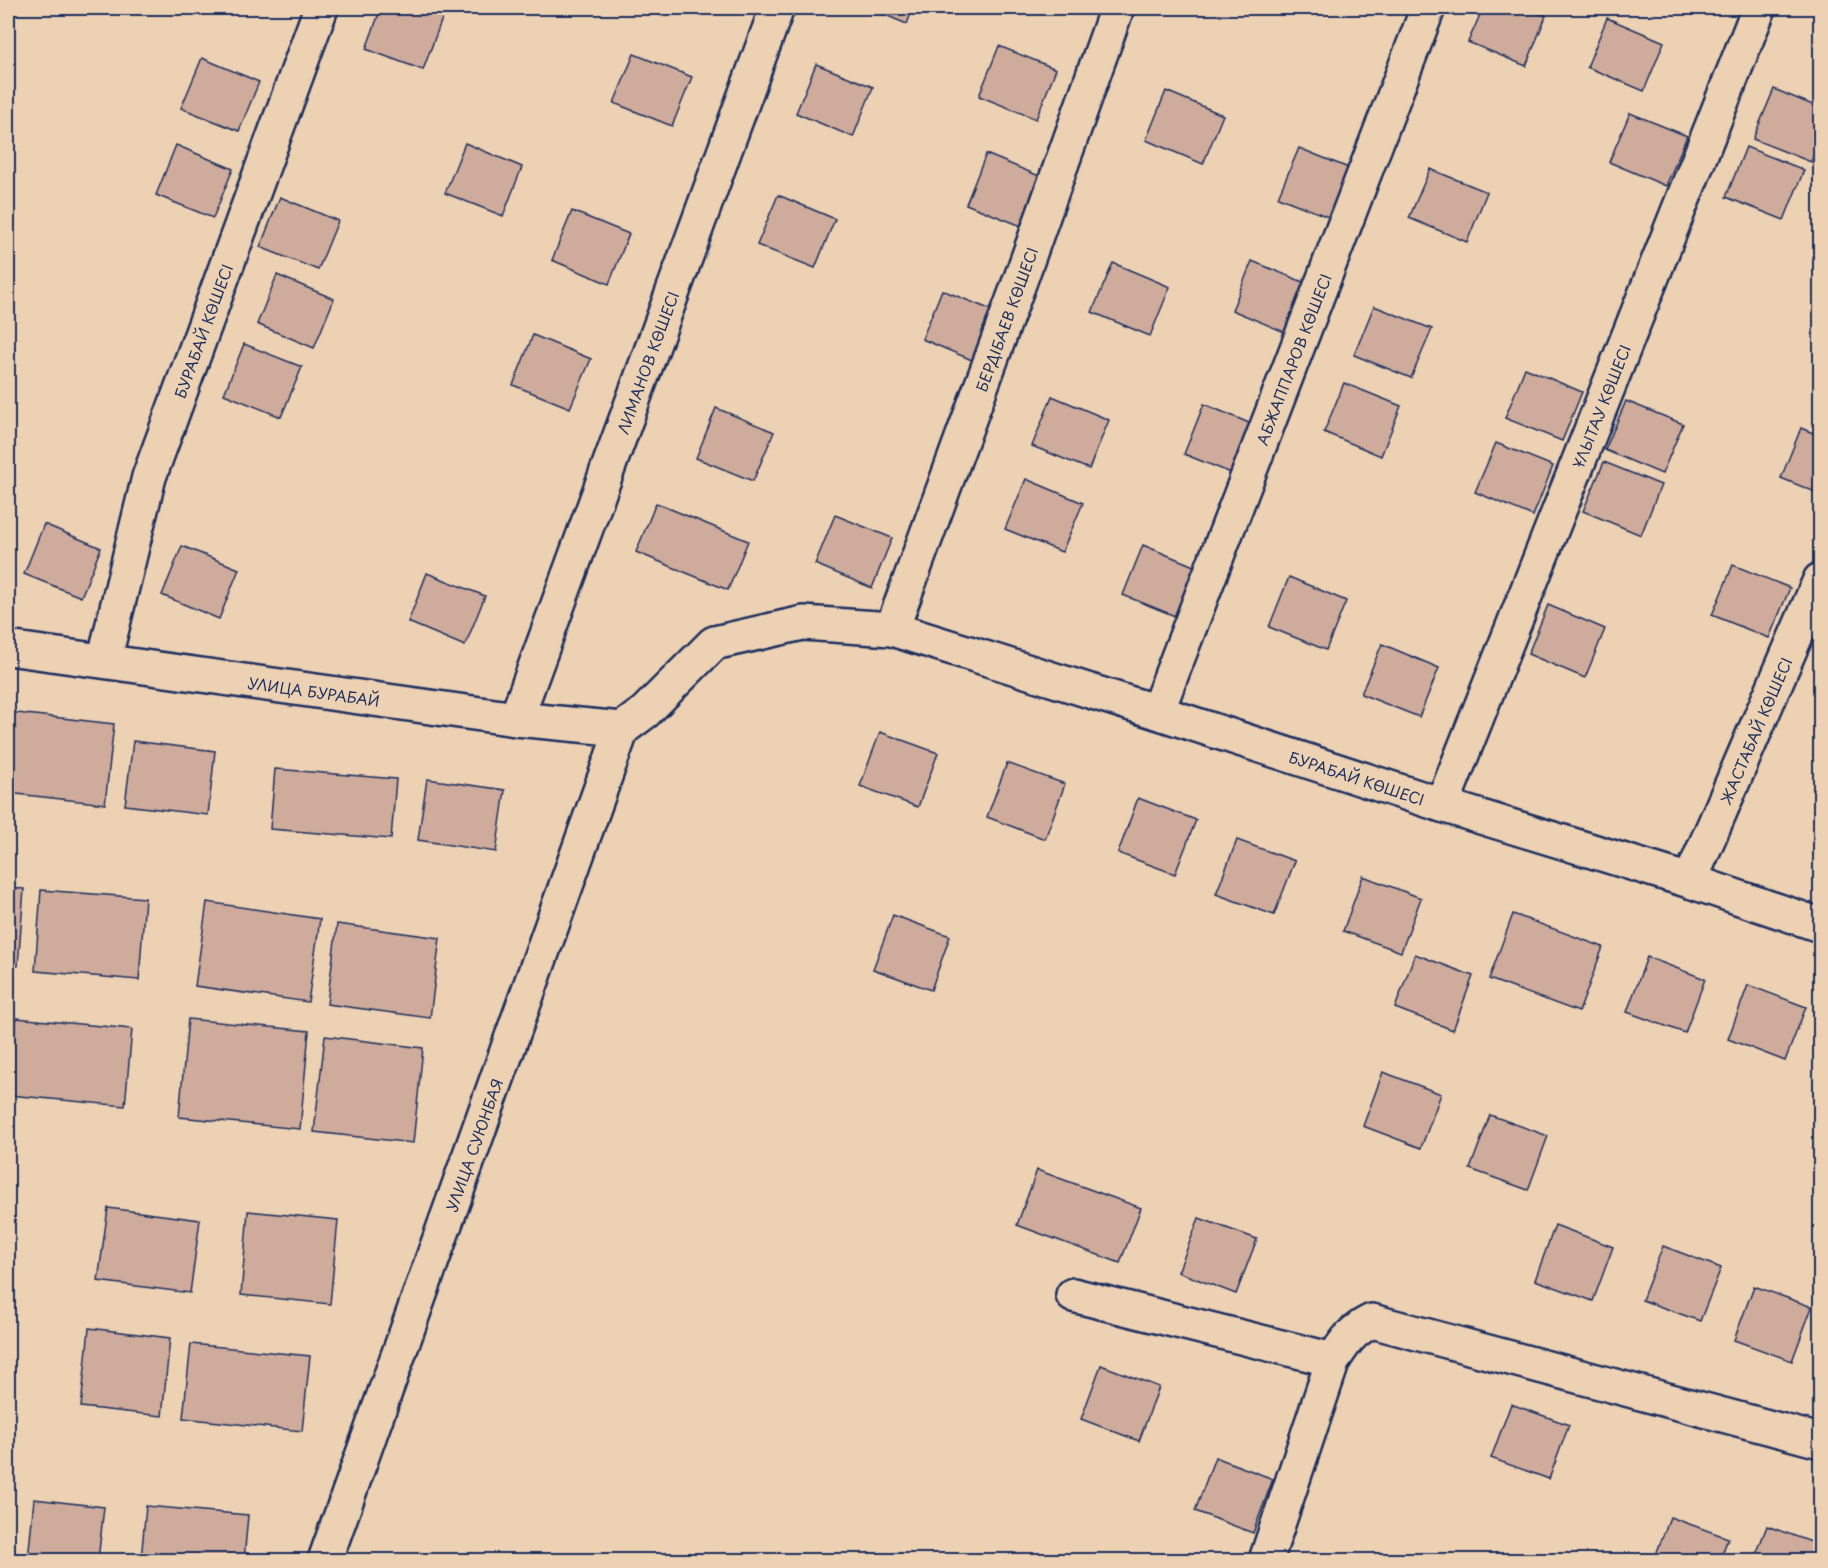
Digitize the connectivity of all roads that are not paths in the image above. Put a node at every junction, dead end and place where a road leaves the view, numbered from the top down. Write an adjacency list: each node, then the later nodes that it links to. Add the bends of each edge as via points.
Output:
1 (321, 8): 9 (street, БУРАБАЙ КӨШЕСІ, via 149,477)
2 (777, 8): 11 (street, ЛИМАНОВ КӨШЕСІ)
3 (1117, 8): 7 (street, БЕРДІБАЕВ КӨШЕСІ)
4 (1428, 8): 10 (street, АБЖАППАРОВ КӨШЕСІ)
5 (1759, 8): 13 (street, ҰЛЫТАУ КӨШЕСІ)
6 (1821, 580): 14 (street, ЖАСТАБАЙ КӨШЕСІ)
7 (892, 629): 10 (street, БУРАБАЙ КӨШЕСІ); 12 (street, БУРАБАЙ КӨШЕСІ, via 803,623 714,643 645,712)
8 (8, 648): 9 (street, УЛИЦА БУРАБАЙ)
9 (104, 661): 11 (street, УЛИЦА БУРАБАЙ)
10 (1157, 711): 13 (street, БУРАБАЙ КӨШЕСІ)
11 (516, 719): 12 (street, УЛИЦА БУРАБАЙ)
12 (622, 729): 19 (street, УЛИЦА СУЮНБАЯ)
13 (1442, 805): 14 (street, БУРАБАЙ КӨШЕСІ)
14 (1690, 881): 15 (street, БУРАБАЙ КӨШЕСІ)
15 (1821, 925)
16 (1073, 1295): 17 (street)
17 (1333, 1360): 18 (street, via 1350,1335 1372,1321); 20 (street)
18 (1821, 1441)
19 (325, 1560)
20 (1266, 1560)

